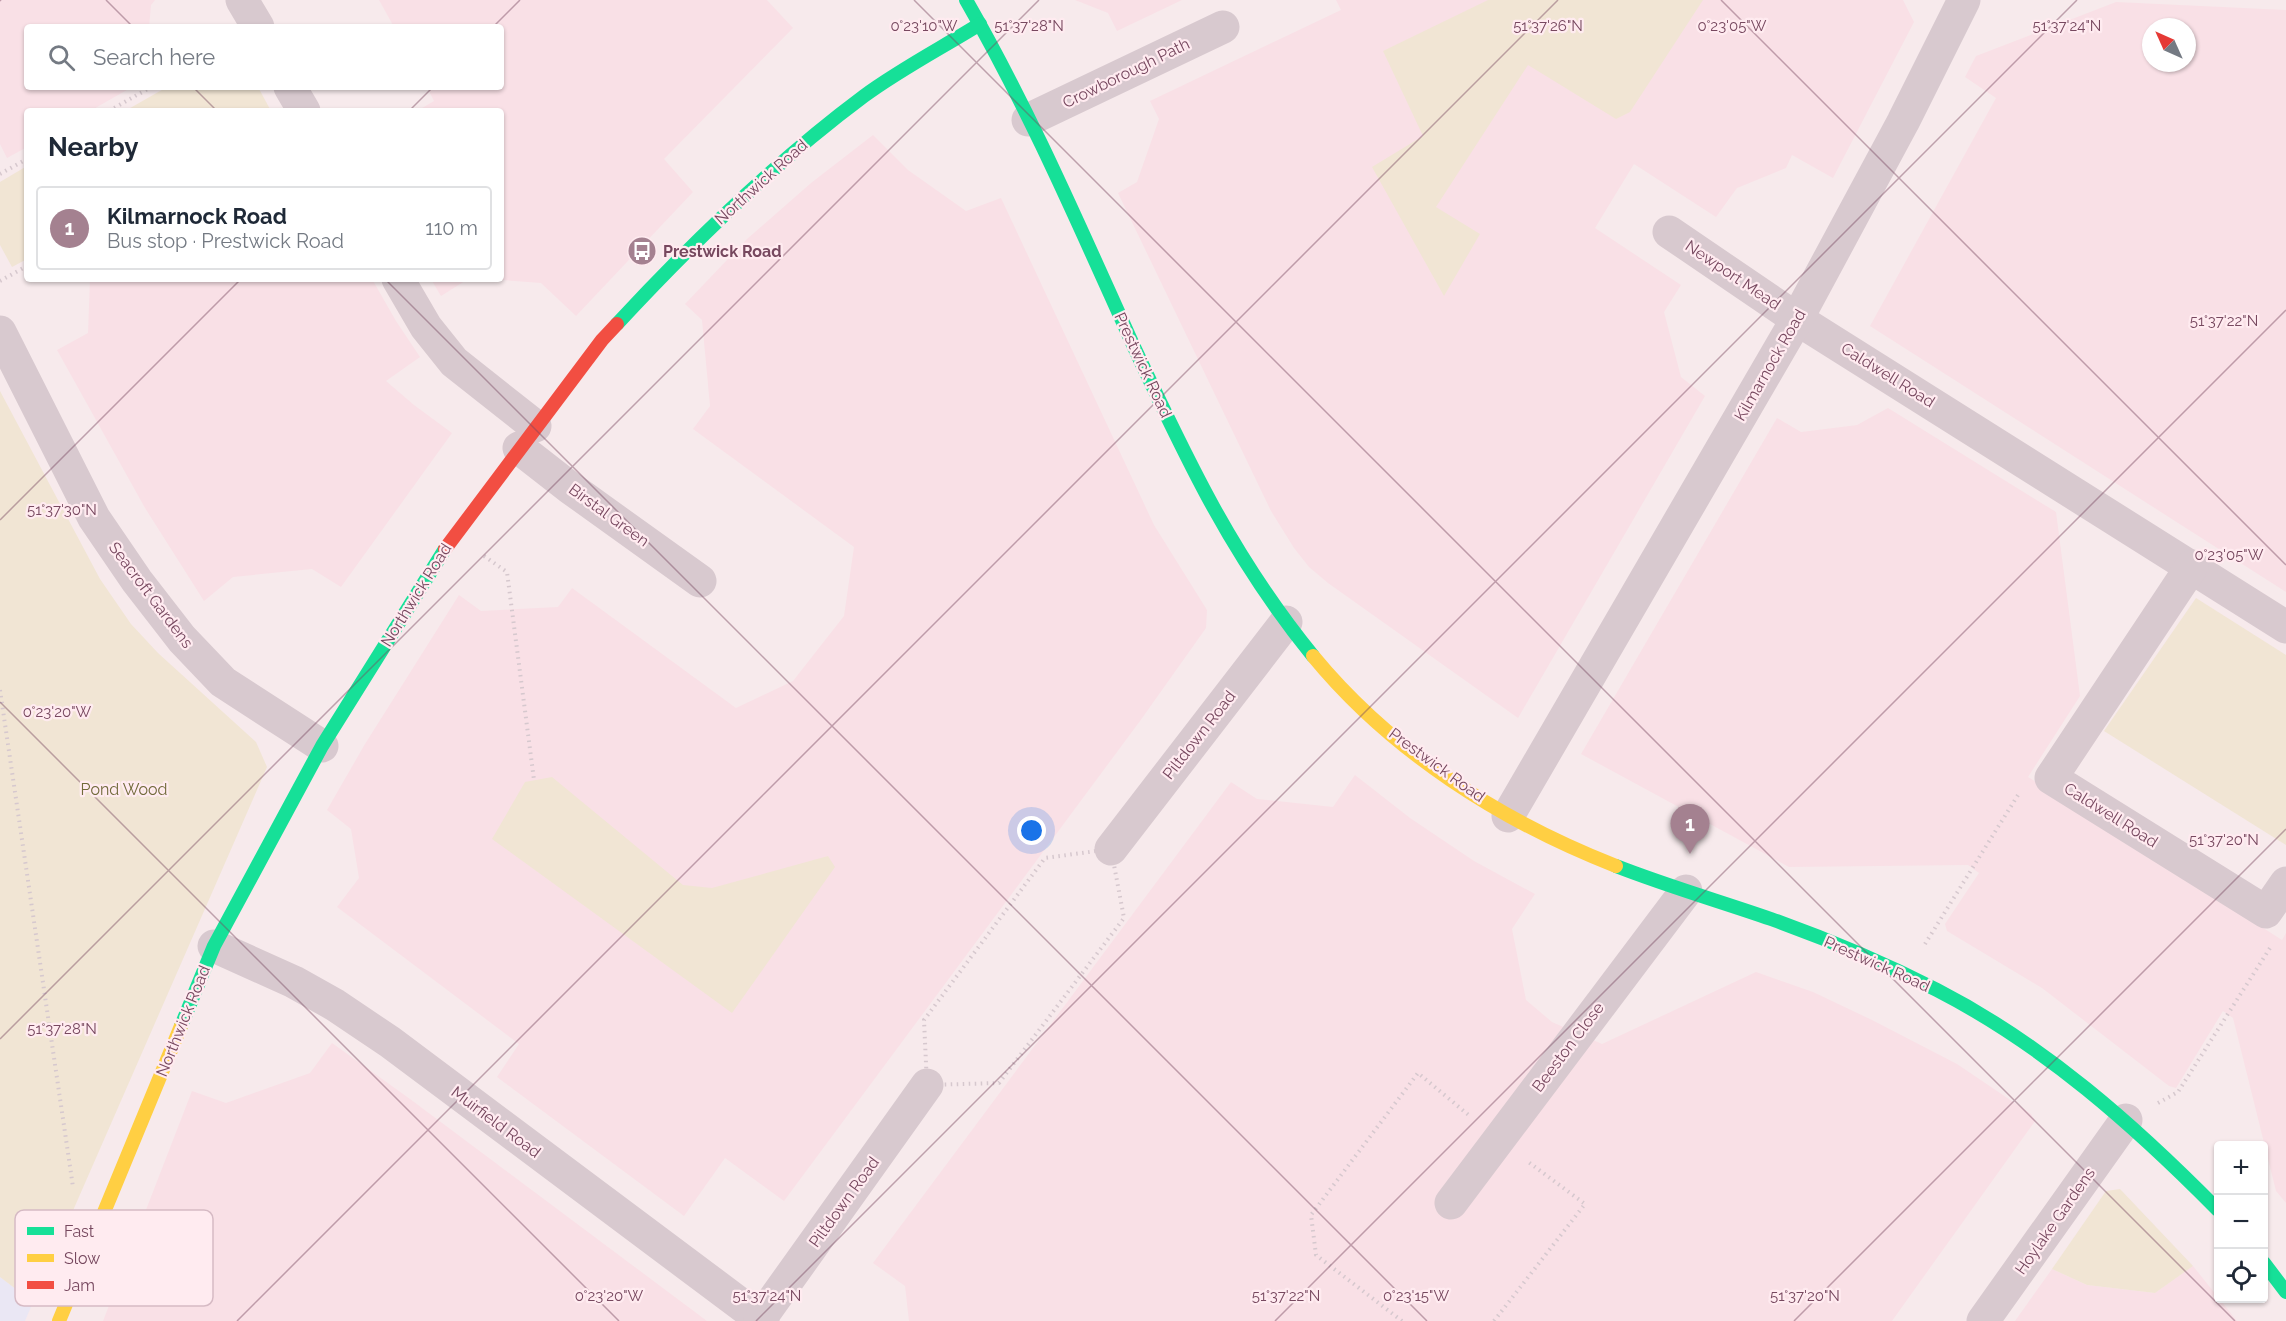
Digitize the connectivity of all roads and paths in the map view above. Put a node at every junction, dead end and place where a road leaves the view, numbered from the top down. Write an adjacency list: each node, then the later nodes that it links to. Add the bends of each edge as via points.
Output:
1 (242, 0): 4 (street)
2 (966, 0): 5 (main road, Prestwick Road)
3 (1964, 0): 18 (street, Kilmarnock Road)
4 (256, 24)
5 (980, 24): 11 (main road, Prestwick Road); 20 (main road, Northwick Road, via 866,94 749,191 679,257 602,340)
6 (1223, 27): 11 (street, Crowborough Path)
7 (146, 90): 9 (path)
8 (292, 90): 10 (street)
9 (114, 108)
10 (302, 108)
11 (1028, 120): 24 (main road, Prestwick Road, via 1195,478 1237,552)
12 (24, 161): 13 (path)
13 (0, 174)
14 (1669, 232): 18 (street, Newport Mead)
15 (24, 268): 16 (path)
16 (0, 281)
17 (400, 282): 20 (street, Birstal Green, via 426,327 454,362)
18 (1797, 319): 22 (street, Caldwell Road); 30 (street, Kilmarnock Road)
19 (0, 332): 27 (street, Seacroft Gardens, via 94,518 137,581 223,682)
20 (527, 437): 21 (main road, Northwick Road); 23 (street, Birstal Green, via 569,487)
21 (454, 535): 27 (main road, Northwick Road); 29 (path, via 507,572)
22 (2192, 566): 25 (street, Caldwell Road); 28 (street, Caldwell Road)
23 (700, 581)
24 (1286, 622): 30 (main road, Prestwick Road, via 1368,714 1436,769); 31 (street, Piltdown Road)
25 (2286, 627)
26 (0, 690): 40 (path)
27 (322, 747): 35 (main road, Northwick Road)
28 (2051, 778): 34 (street, Caldwell Road); 36 (path, via 2026,783)
29 (534, 780)
30 (1508, 816): 33 (main road, Prestwick Road, via 1594,858)
31 (1111, 849): 37 (path, via 1045,858 924,1020); 37 (path, via 1125,918 999,1083)
32 (2286, 883): 34 (street)
33 (1686, 891): 36 (main road, Prestwick Road, via 1827,940); 39 (street, Beeston Close)
34 (2266, 912): 38 (path, via 2276,939 2178,1092)
35 (214, 946): 43 (main road, Northwick Road); 47 (street, Muirfield Road, via 294,982 390,1042)
36 (1905, 975): 38 (main road, Prestwick Road, via 2009,1033)
37 (927, 1085): 47 (street, Piltdown Road)
38 (2126, 1120): 42 (main road, Prestwick Road); 51 (street, Hoylake Gardens)
39 (1498, 1139): 41 (street, Beeston Close); 49 (path, via 1418,1074 1311,1215 1316,1255); 50 (path, via 1585,1204)
40 (74, 1192)
41 (1451, 1203)
42 (2214, 1206)
43 (105, 1210)
44 (2268, 1268): 45 (main road)
45 (2286, 1292)
46 (65, 1306): 48 (main road, Northwick Road)
47 (762, 1320)
48 (59, 1321)
49 (1402, 1321)
50 (1494, 1321)
51 (1983, 1321)

